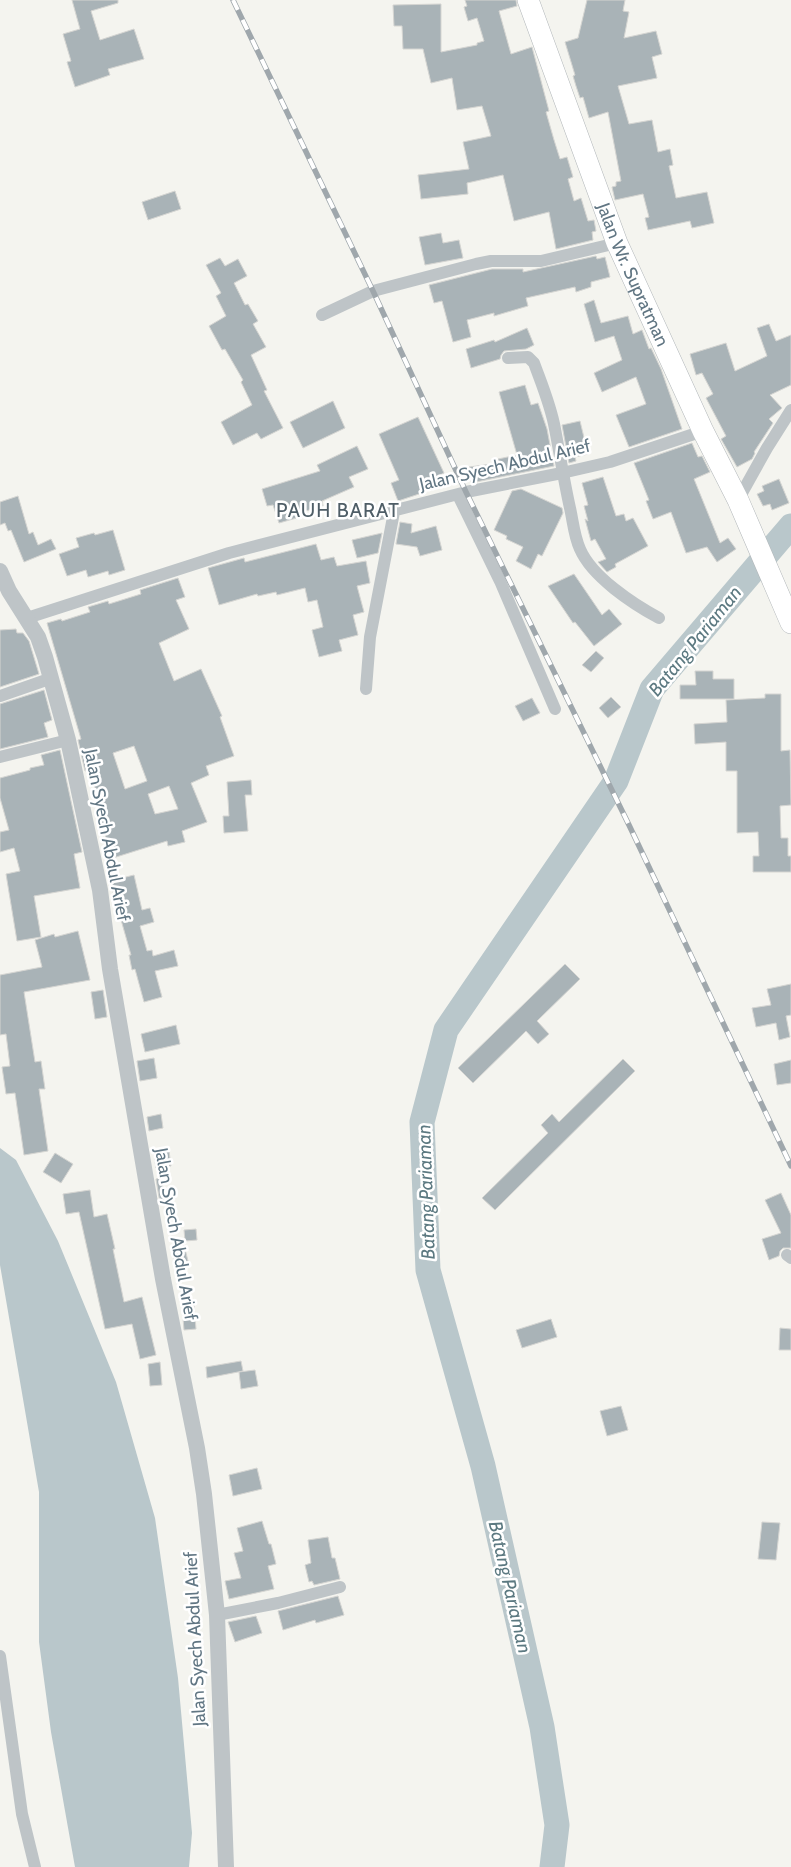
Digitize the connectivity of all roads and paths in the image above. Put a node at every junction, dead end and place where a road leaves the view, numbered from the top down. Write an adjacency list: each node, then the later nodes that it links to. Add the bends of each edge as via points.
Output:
1 (528, 0): 2 (main road, Jalan Wr. Supratman)
2 (617, 243): 3 (street, via 541,261 505,260 476,264 373,291); 6 (main road, Jalan Wr. Supratman)
3 (322, 315)
4 (508, 358): 7 (street, via 528,357 534,363 552,414)
5 (791, 410): 9 (street)
6 (703, 431): 7 (street, Jalan Syech Abdul Arief, via 610,462); 9 (main road, Jalan Wr. Supratman)
7 (562, 473): 8 (street, Jalan Syech Abdul Arief); 15 (street, via 583,555 625,597)
8 (458, 494): 10 (street, Jalan Syech Abdul Arief); 19 (street)
9 (738, 500): 13 (main road, Jalan Wr. Supratman)
10 (394, 512): 14 (street, Jalan Syech Abdul Arief, via 229,553); 17 (street, via 370,637)
11 (0, 571): 12 (street, Jalan Syech Abdul Arief)
12 (4, 592): 14 (street, Jalan Syech Abdul Arief)
13 (789, 612)
14 (27, 618): 16 (street, Jalan Syech Abdul Arief, via 38,637)
15 (659, 618)
16 (52, 678): 18 (street); 20 (street, Jalan Syech Abdul Arief)
17 (366, 689)
18 (0, 696)
19 (556, 709)
20 (68, 740): 21 (street); 23 (street, Jalan Syech Abdul Arief, via 100,890 110,969 163,1279 197,1448)
21 (0, 757)
22 (340, 1587): 23 (street)
23 (217, 1615): 26 (street, Jalan Syech Abdul Arief)
24 (0, 1656): 25 (street, via 22,1814)
25 (35, 1867)
26 (226, 1867)

